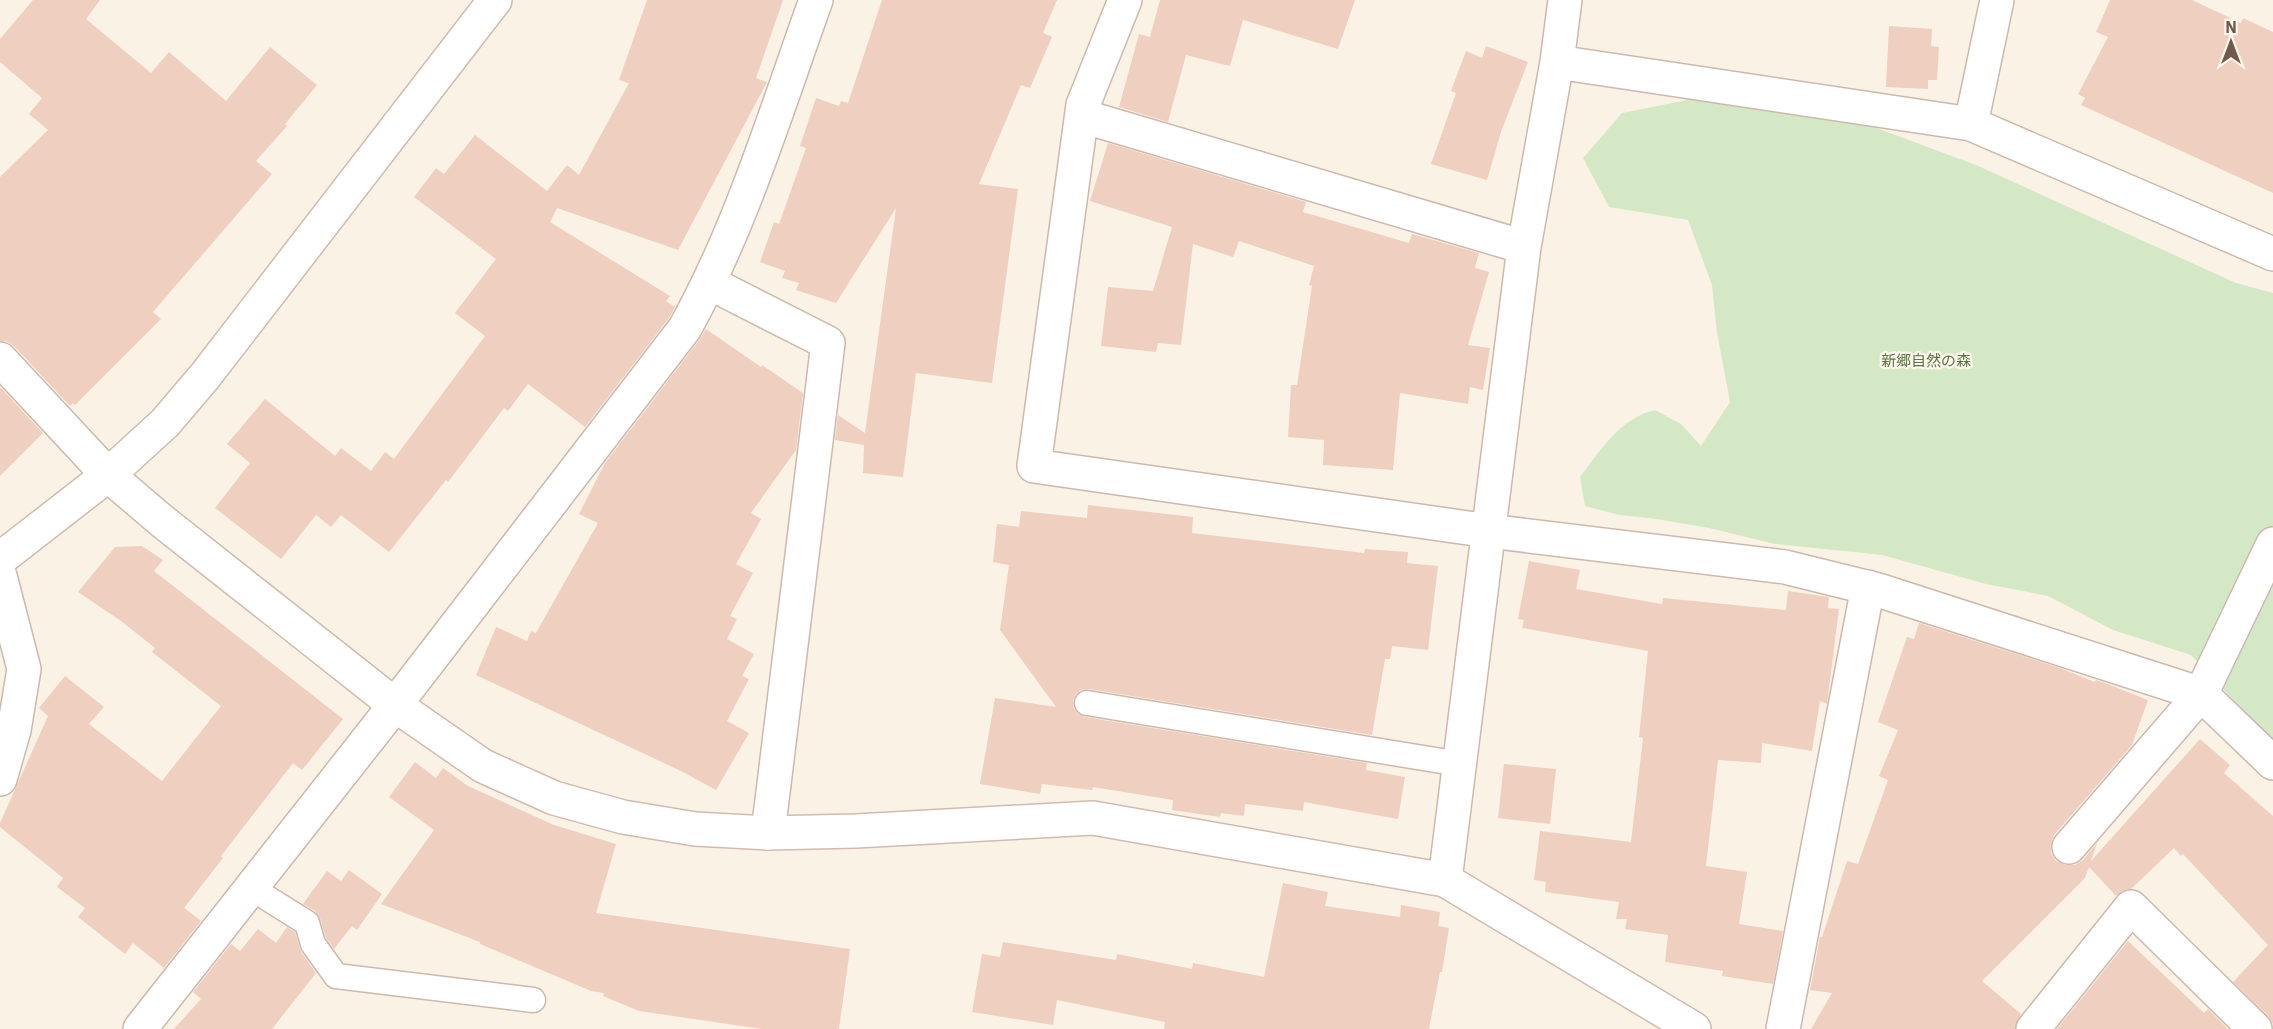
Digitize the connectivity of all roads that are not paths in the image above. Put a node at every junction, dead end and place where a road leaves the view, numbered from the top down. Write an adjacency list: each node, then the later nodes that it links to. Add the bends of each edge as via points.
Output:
1 (495, 0): 13 (street, via 206,376 165,423)
2 (816, 0): 11 (street)
3 (1125, 0): 7 (street)
4 (1565, 0): 6 (street)
5 (1997, 0): 8 (street)
6 (1557, 62): 8 (street); 9 (street)
7 (1082, 116): 9 (street); 14 (street, via 1034,466)
8 (1971, 124): 10 (street)
9 (1524, 247): 14 (street)
10 (2273, 254)
11 (710, 284): 21 (street, via 685,328); 25 (street, via 828,343)
12 (0, 359): 13 (street)
13 (108, 475): 16 (street); 21 (street)
14 (1489, 531): 18 (street, via 1785,567); 23 (street)
15 (2273, 544): 19 (street)
16 (0, 559)
17 (0, 576): 24 (street, via 24,669 14,730)
18 (1868, 587): 19 (street); 32 (street)
19 (2201, 694): 22 (street); 26 (street)
20 (1087, 703): 23 (lane)
21 (395, 705): 25 (street, via 483,766 554,798 623,817 695,829); 28 (street)
22 (2273, 763)
23 (1460, 764): 27 (street)
24 (0, 779)
25 (768, 833): 27 (street, via 1093,818)
26 (2069, 847)
27 (1445, 880): 31 (street)
28 (251, 888): 29 (lane, via 307,923 313,944 336,976); 30 (street)
29 (533, 1000)
30 (140, 1029)
31 (1694, 1029)
32 (1784, 1029)
33 (2033, 1029): 34 (street, via 2131,907)
34 (2255, 1029)

